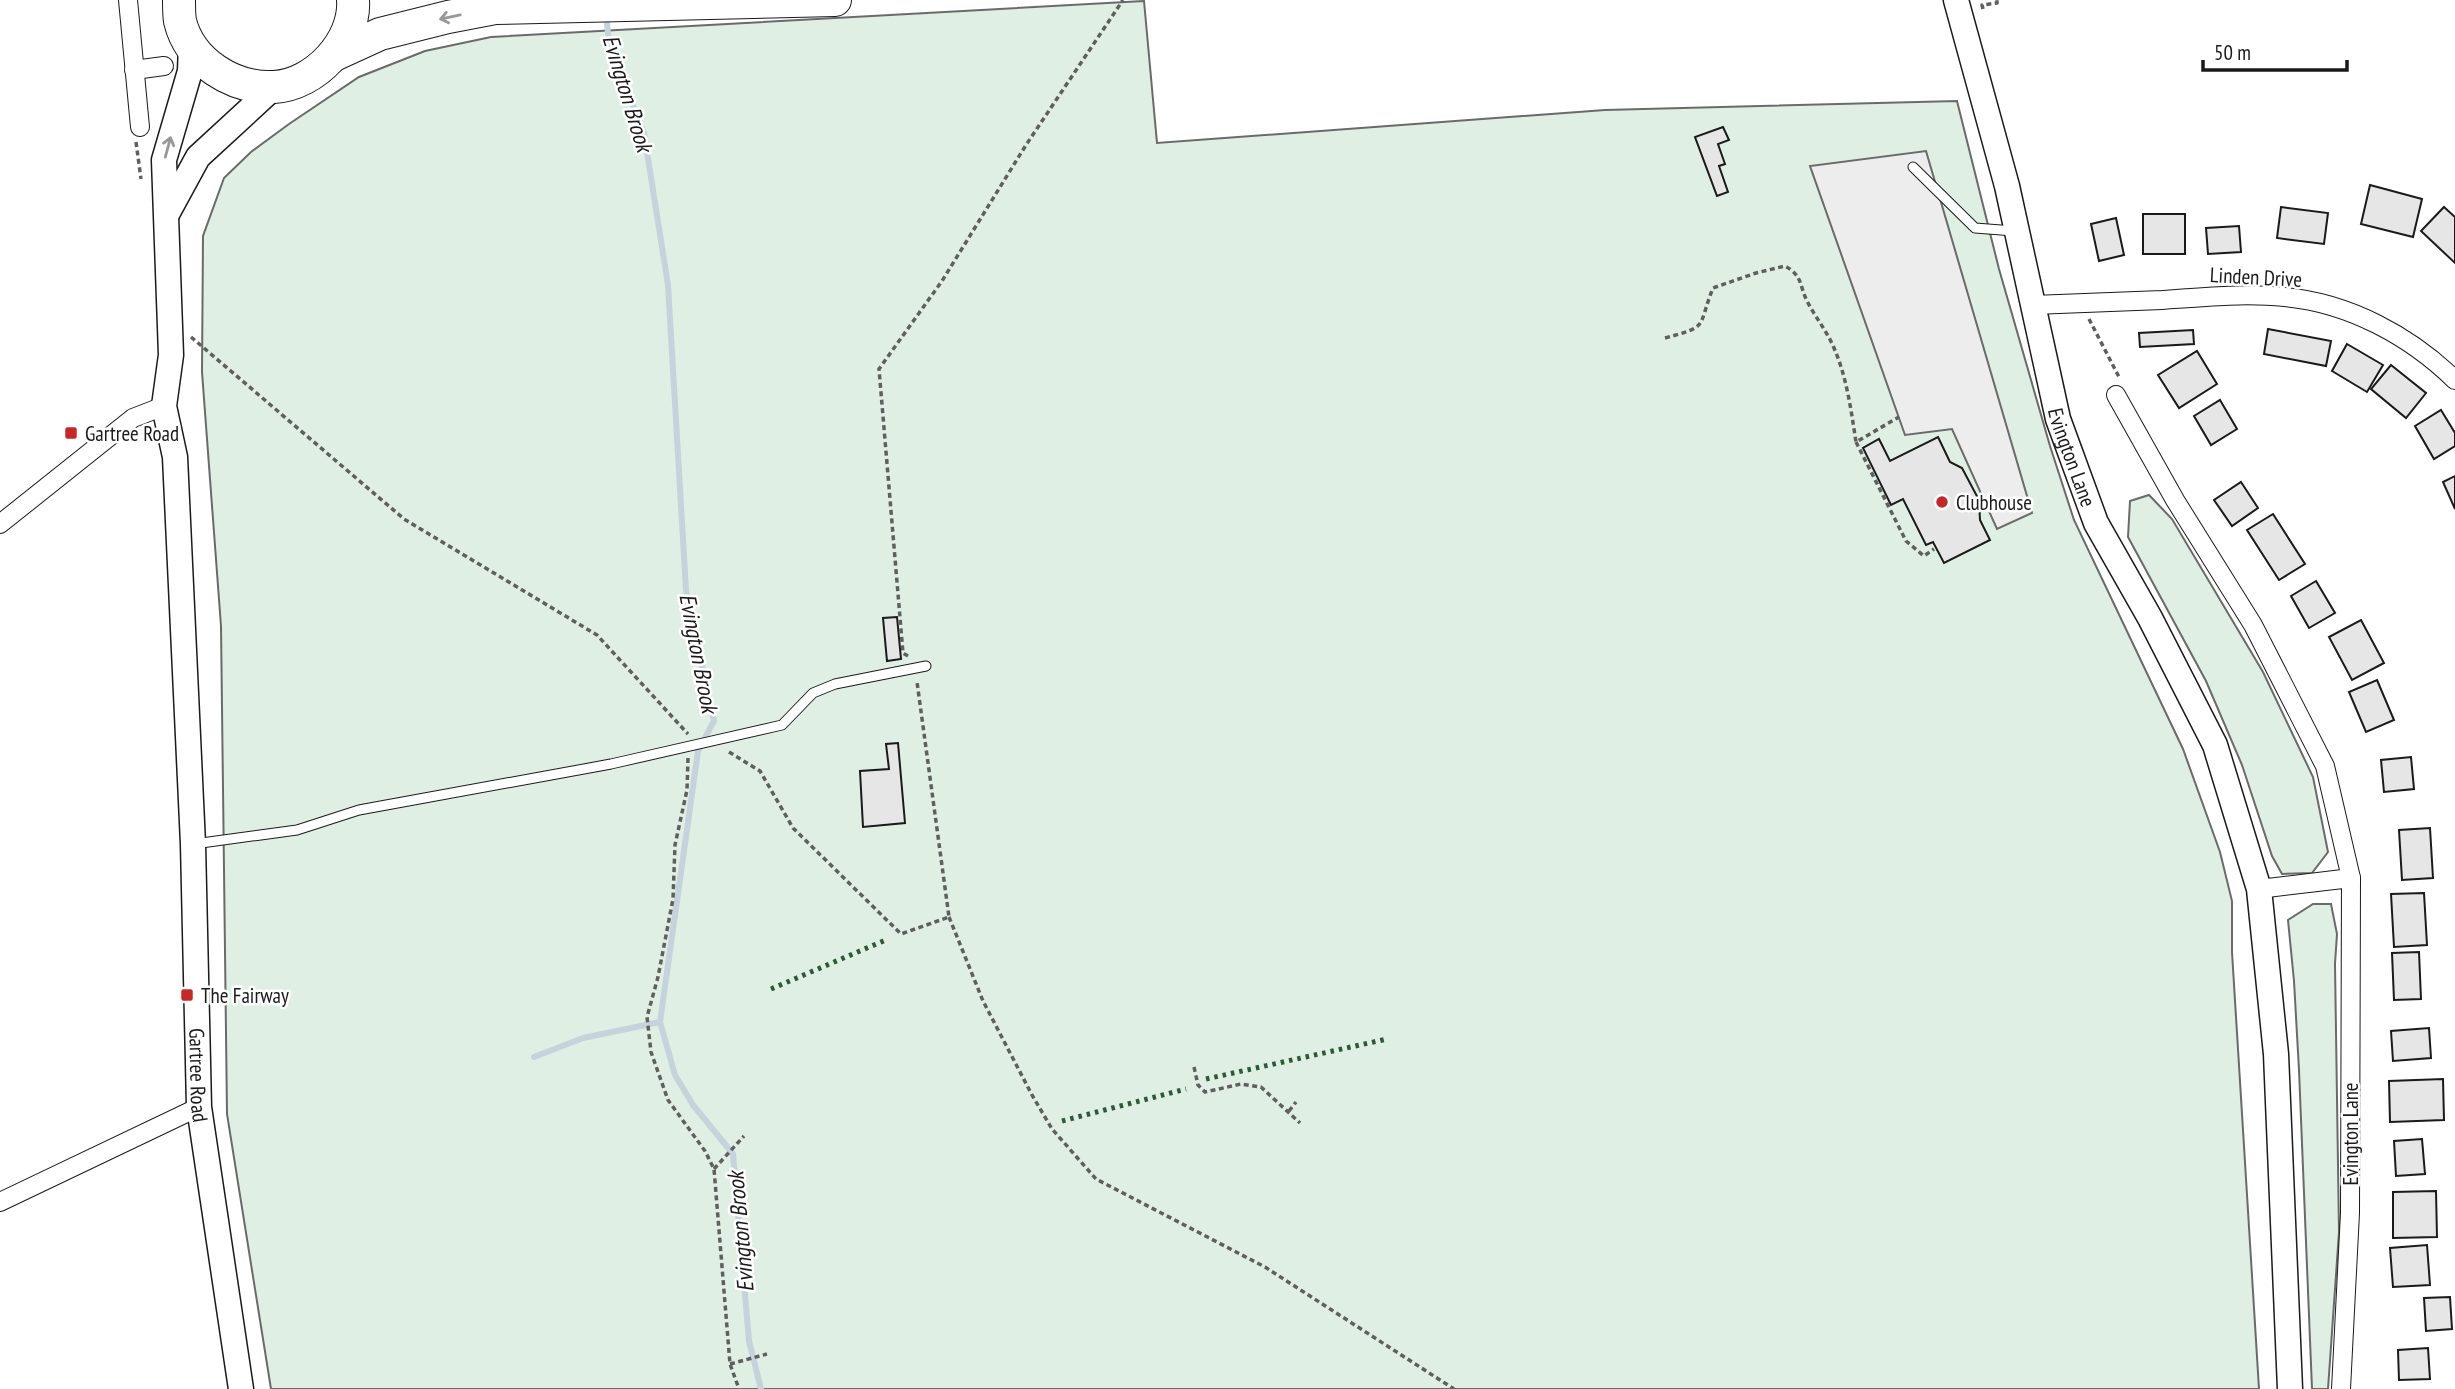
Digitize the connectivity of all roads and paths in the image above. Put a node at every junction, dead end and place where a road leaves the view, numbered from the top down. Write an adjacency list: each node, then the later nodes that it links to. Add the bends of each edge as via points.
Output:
1 (128, 0): 10 (street)
2 (179, 0): 7 (highway, via 180,22)
3 (353, 0): 8 (highway, via 345,37)
4 (835, 0): 8 (highway, one-way to 8, via 495,8 380,34)
5 (1123, 0): 27 (path, via 942,281 879,369 903,653)
6 (1956, 0): 15 (main road, Evington Lane)
7 (191, 46): 11 (highway, via 205,63 236,82); 14 (main road, Gartree Road, one-way to 7, via 164,160 190,71)
8 (334, 55): 11 (highway, via 301,80)
9 (164, 66): 10 (street)
10 (134, 70): 12 (street)
11 (274, 87): 14 (main road, Gartree Road, via 198,157)
12 (139, 127)
13 (1913, 167): 15 (lane, via 1975,228)
14 (167, 215): 22 (main road, Gartree Road, via 171,355)
15 (2015, 231): 17 (main road, Evington Lane)
16 (2081, 303): 17 (street, Linden Drive); 20 (street, Linden Drive, via 2222,296 2285,297 2322,304 2399,336); 21 (path, via 2122,383)
17 (2033, 305): 32 (main road, Evington Lane, via 2058,419 2096,523 2215,745)
18 (1665, 338): 24 (path, via 1696,330 1713,288 1785,266 1801,282 1805,298 1833,346 1847,381)
19 (188, 346): 29 (path, via 187,334 404,519 597,635)
20 (2455, 380)
21 (2116, 395): 31 (street, Evington Lane, via 2253,625 2325,766)
22 (164, 406): 25 (street, via 133,418); 30 (main road, Gartree Road, via 175,457)
23 (1899, 417): 24 (path)
24 (1856, 442): 26 (path, via 1906,541 1924,556)
25 (0, 524)
26 (1934, 549)
27 (926, 666): 28 (lane, via 835,684 813,693 782,725); 33 (path, via 917,682)
28 (712, 742): 29 (lane); 33 (path, via 760,771 793,828 901,934)
29 (693, 745): 30 (lane, via 359,810 297,830); 40 (path, via 675,845 673,899 647,1017 650,1052 668,1100)
30 (192, 844): 36 (main road, Gartree Road)
31 (2351, 878): 32 (street); 48 (street, Evington Lane, via 2350,1213)
32 (2259, 889): 47 (main road, Evington Lane, via 2276,1054)
33 (949, 918): 46 (path, via 983,1000 1032,1095 1052,1129 1096,1179 1265,1267)
34 (1194, 1067): 37 (path, via 1198,1085 1205,1092 1241,1084 1261,1087)
35 (1296, 1102): 37 (path)
36 (199, 1107): 41 (street); 44 (main road, Gartree Road)
37 (1289, 1111): 38 (path)
38 (1300, 1123)
39 (744, 1136): 40 (path)
40 (714, 1169): 43 (path)
41 (0, 1202)
42 (767, 1354): 43 (path)
43 (730, 1364): 45 (path)
44 (241, 1389)
45 (739, 1389)
46 (1454, 1389)
47 (2290, 1389)
48 (2341, 1389)

